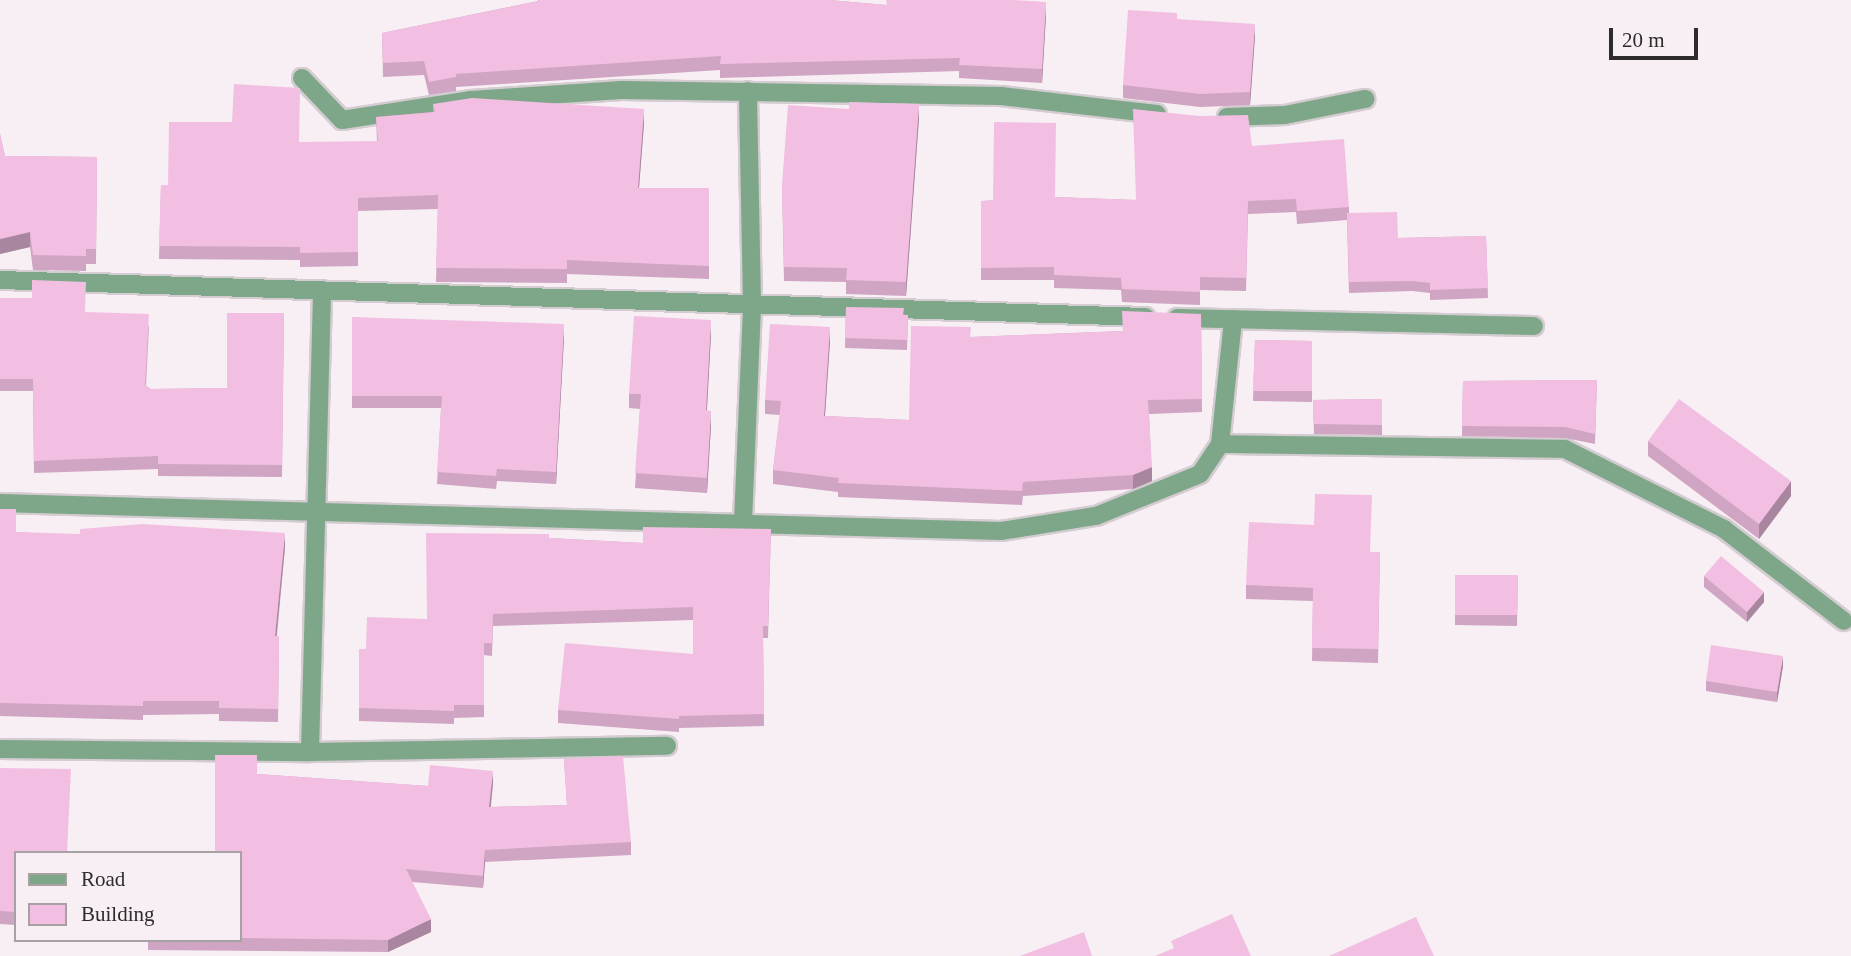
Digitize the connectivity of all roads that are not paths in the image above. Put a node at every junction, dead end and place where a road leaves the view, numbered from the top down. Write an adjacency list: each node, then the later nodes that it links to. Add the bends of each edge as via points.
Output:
1 (302, 78): 2 (street, via 342,120 485,99 622,90)
2 (748, 91): 4 (street, via 1001,96); 8 (street)
3 (1365, 99): 5 (street, via 1285,115)
4 (1176, 116)
5 (1212, 118)
6 (0, 280): 7 (street)
7 (322, 290): 8 (street); 13 (street)
8 (752, 304): 9 (street); 14 (street)
9 (1233, 320): 10 (street); 11 (street)
10 (1534, 326)
11 (1220, 444): 14 (street, via 1200,474 1096,516 1001,531); 15 (street, via 1565,449 1724,529)
12 (0, 503): 13 (street)
13 (317, 511): 14 (street); 18 (street)
14 (743, 522)
15 (1844, 621)
16 (667, 746): 18 (street)
17 (0, 749): 18 (street)
18 (310, 752)

